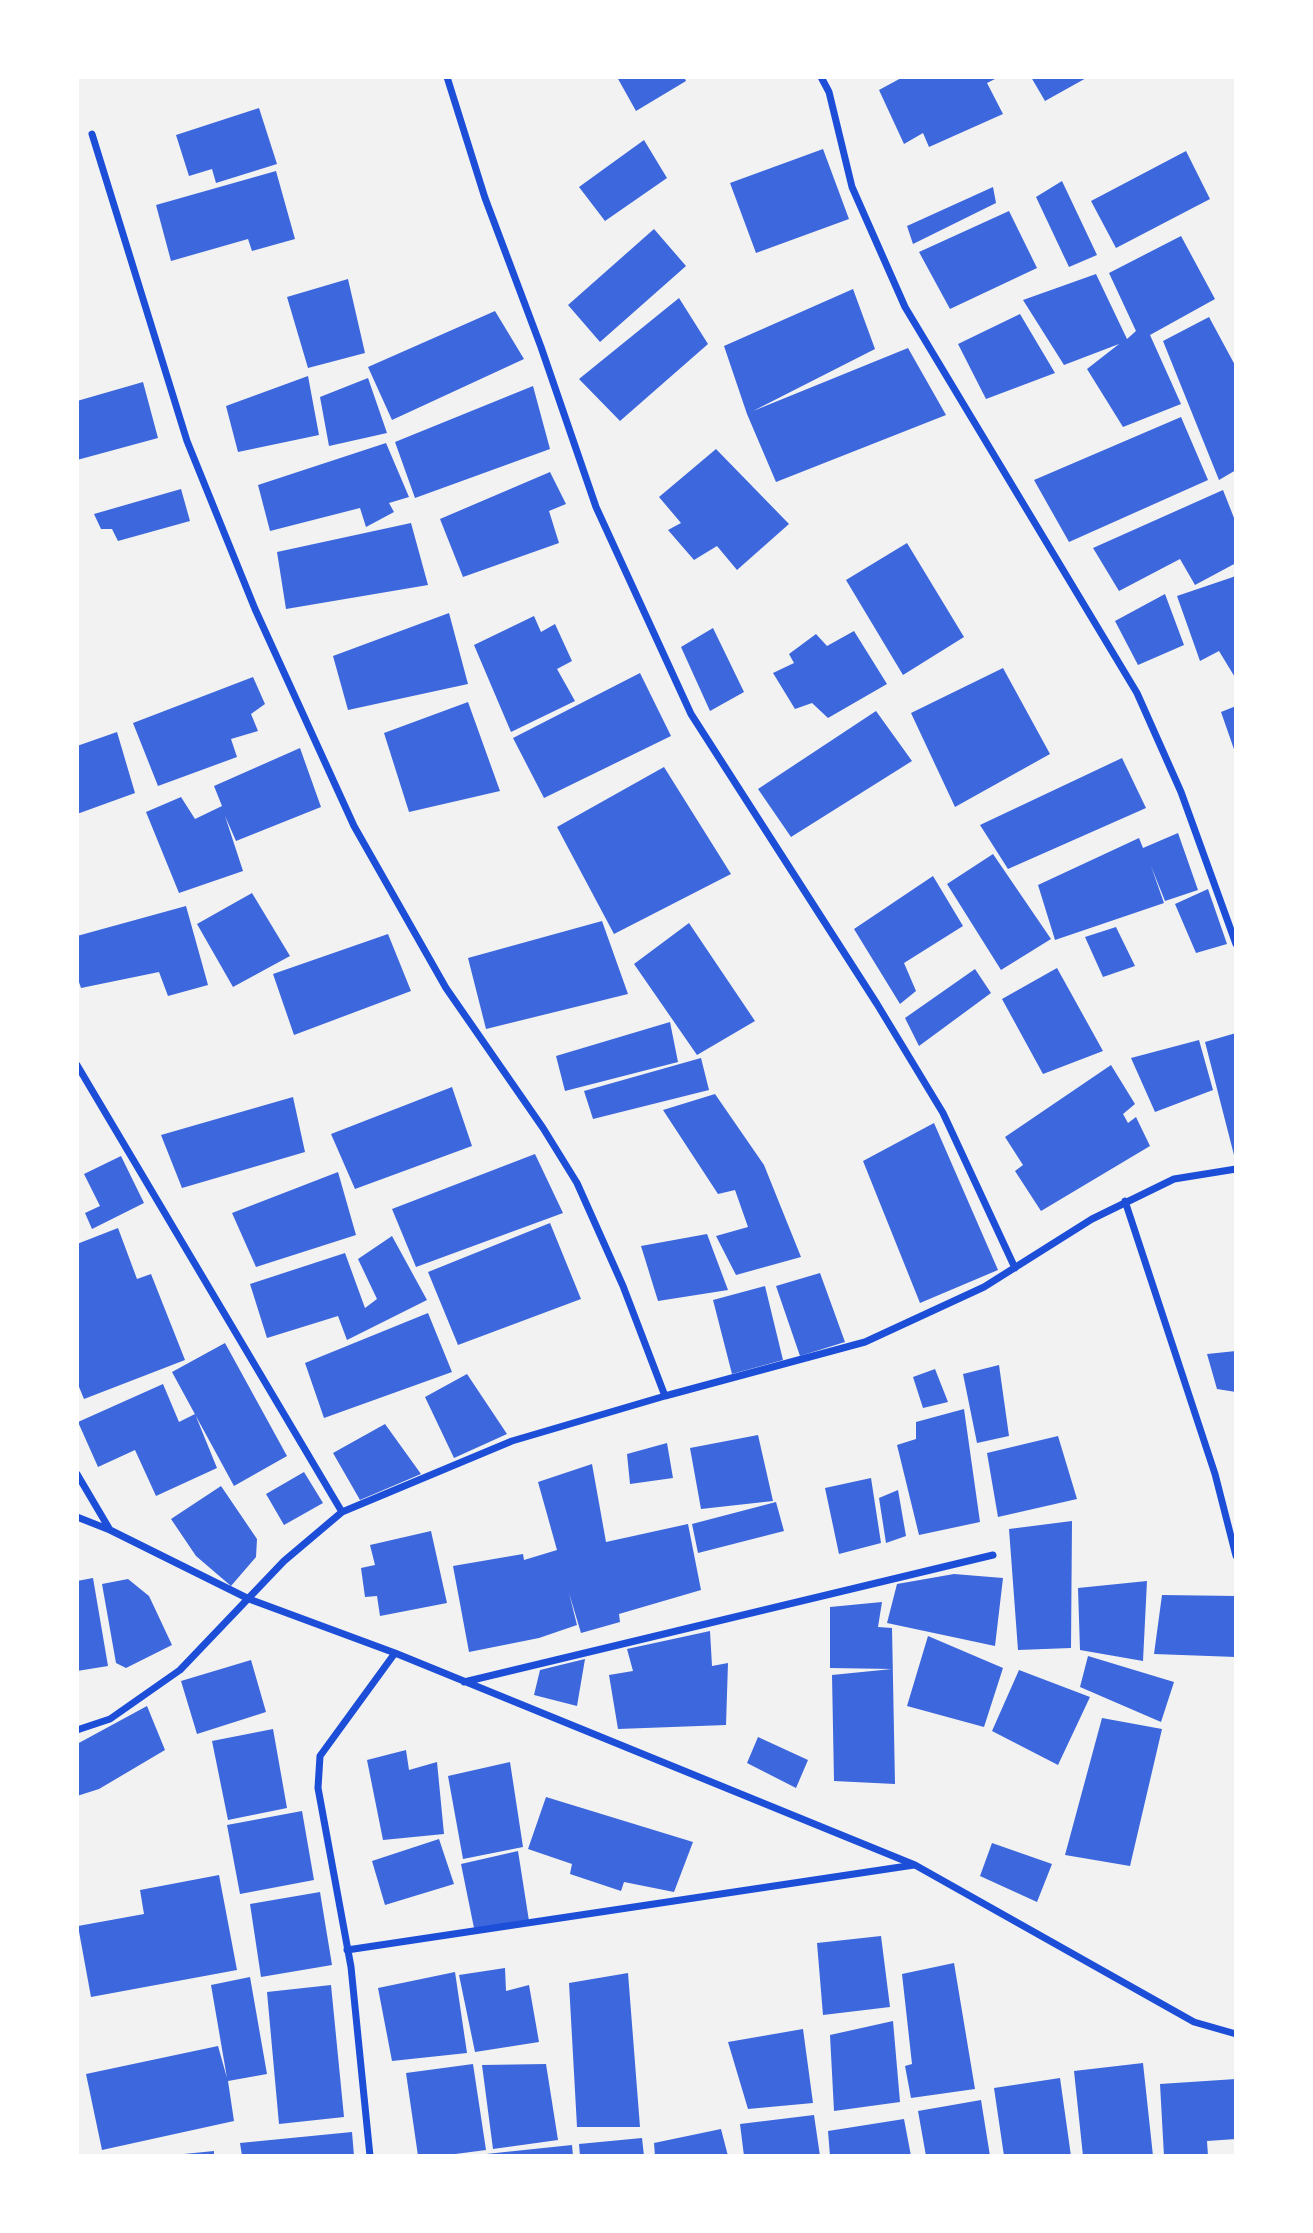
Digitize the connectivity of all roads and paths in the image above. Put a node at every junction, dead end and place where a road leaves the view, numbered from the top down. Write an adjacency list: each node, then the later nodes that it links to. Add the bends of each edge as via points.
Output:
1 (447, 77): 8 (street, via 485,198 596,507 691,714 943,1113)
2 (821, 77): 4 (street, via 829,92 852,187 905,307 1137,693 1181,792)
3 (92, 134): 9 (street, via 187,441 255,609 337,790 446,988 576,1183)
4 (1236, 944)
5 (77, 1065): 11 (street)
6 (1236, 1169): 7 (street, via 1174,1179)
7 (1125, 1201): 8 (street); 15 (street)
8 (1015, 1268): 9 (street, via 865,1342)
9 (665, 1395): 11 (street, via 512,1440)
10 (77, 1474): 13 (street)
11 (342, 1512): 16 (street, via 284,1561)
12 (77, 1517): 13 (street)
13 (110, 1530): 16 (street)
14 (993, 1555): 18 (street)
15 (1236, 1556)
16 (249, 1599): 17 (street); 19 (street, via 180,1670 110,1718)
17 (395, 1653): 18 (street); 21 (street, via 320,1756 318,1788)
18 (464, 1682): 20 (street)
19 (77, 1730)
20 (915, 1865): 21 (street); 22 (street, via 1194,2022)
21 (347, 1950): 23 (street)
22 (1236, 2034)
23 (370, 2156)

